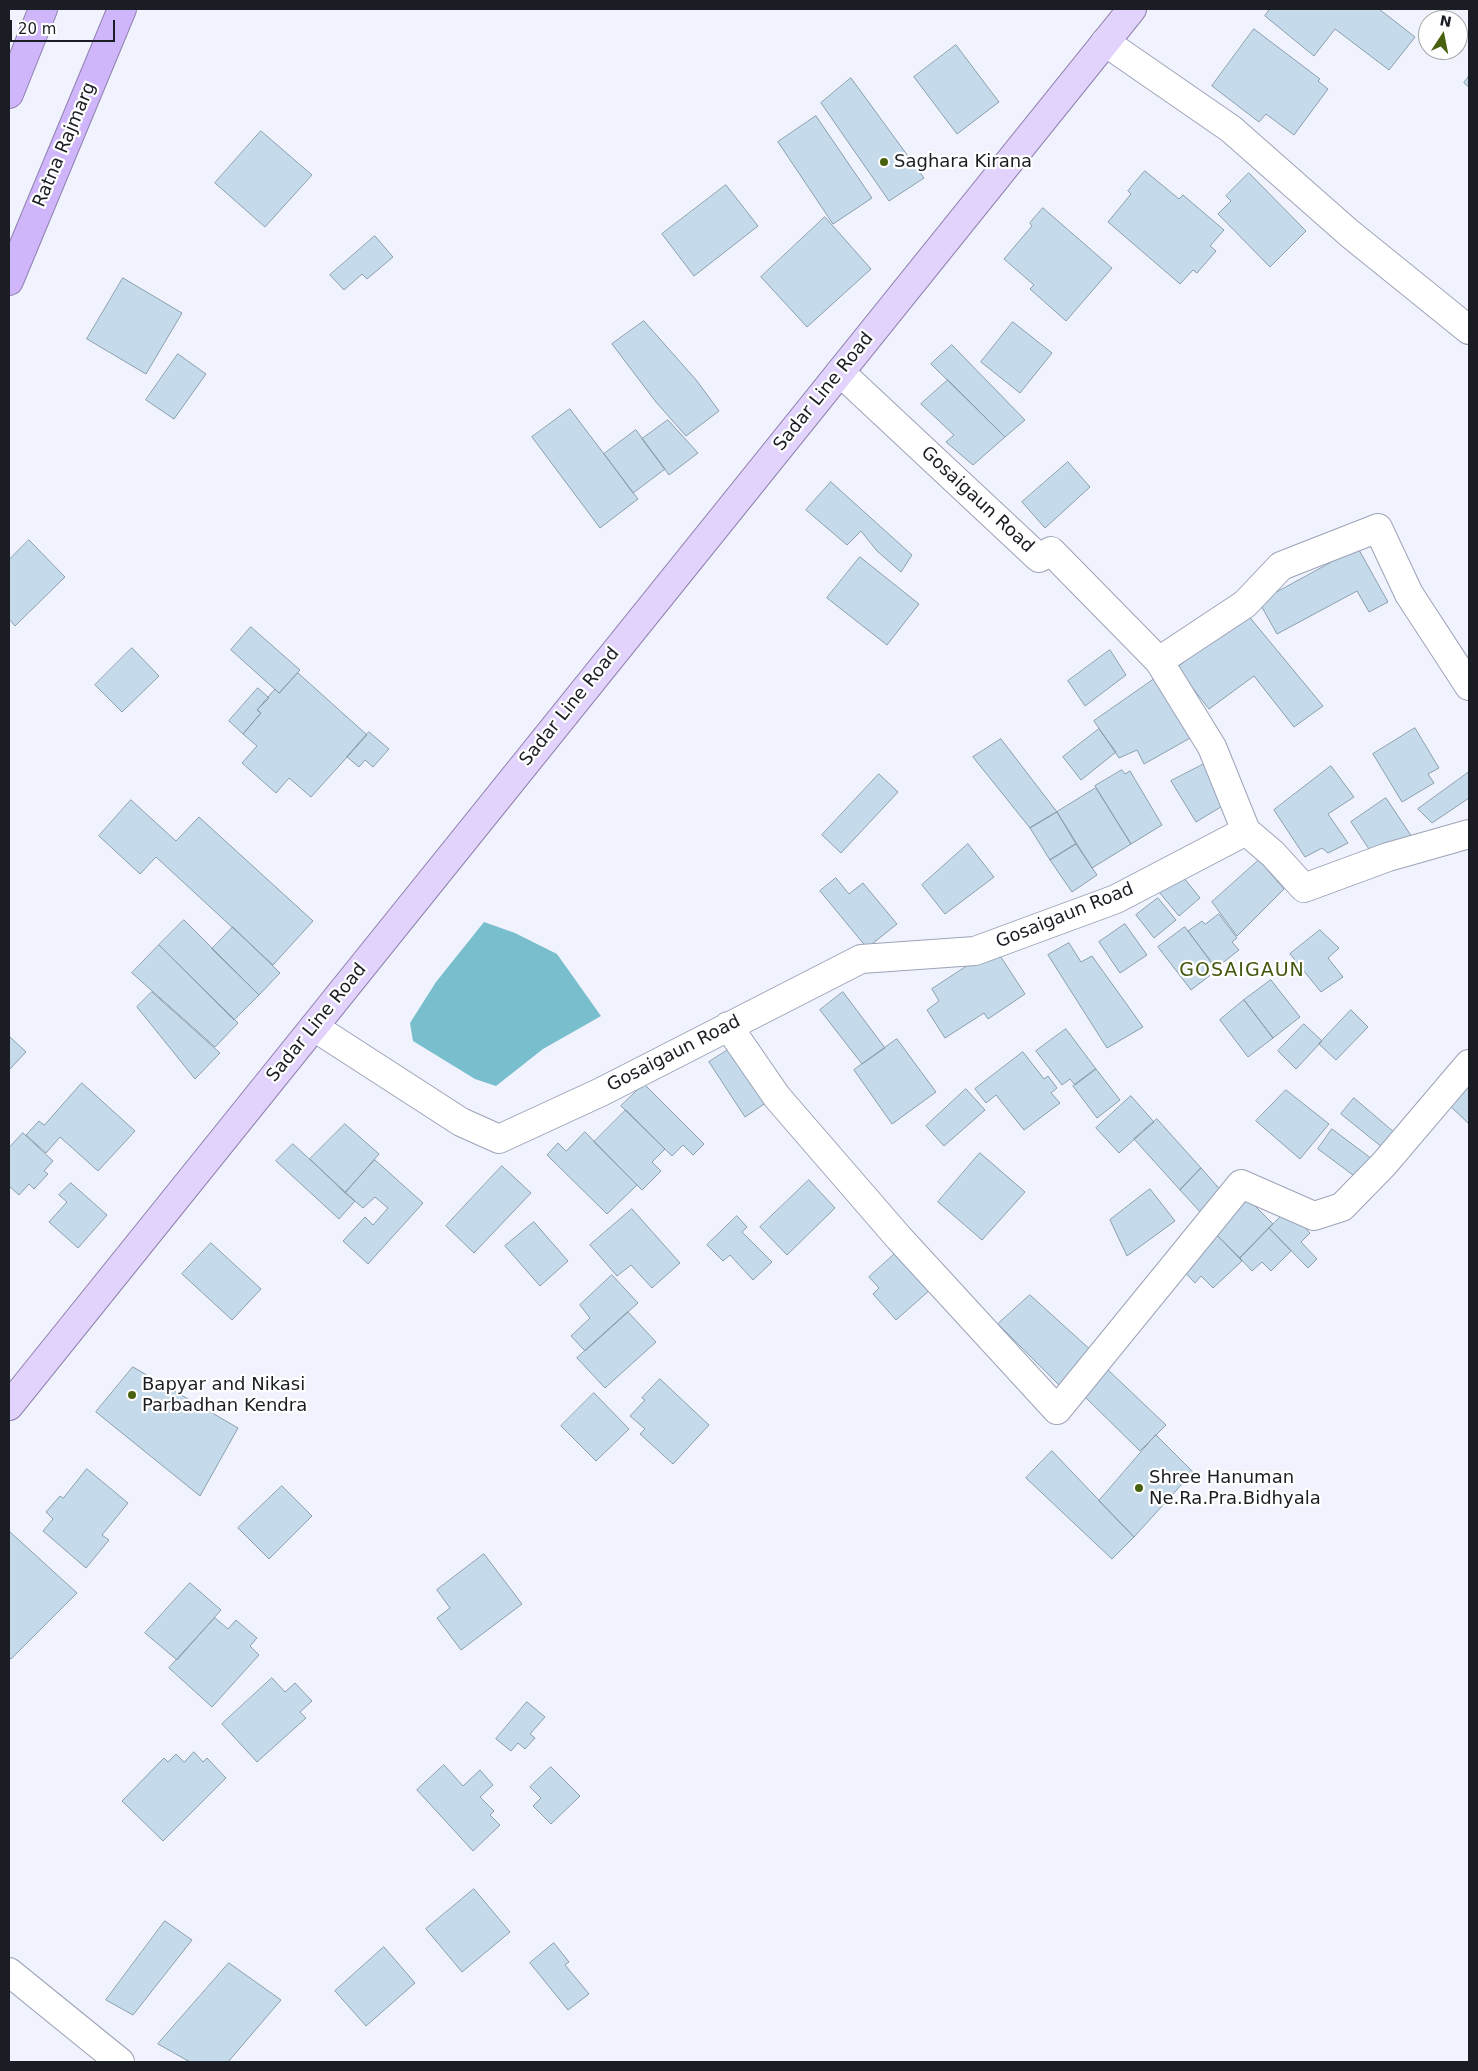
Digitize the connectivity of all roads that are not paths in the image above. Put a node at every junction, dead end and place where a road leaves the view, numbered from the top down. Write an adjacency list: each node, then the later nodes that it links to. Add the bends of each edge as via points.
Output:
1 (43, 9): 5 (highway)
2 (122, 9): 6 (highway, Ratna Rajmarg)
3 (1132, 9): 4 (main road, Sadar Line Road)
4 (1105, 42): 7 (street, via 1231,129 1349,233); 8 (main road, Sadar Line Road)
5 (9, 94)
6 (9, 281)
7 (1469, 330)
8 (840, 372): 9 (street, Gosaigaun Road, via 1039,558 1051,551); 14 (main road, Sadar Line Road)
9 (1159, 662): 10 (street, via 1245,604 1281,566 1378,528 1409,594); 11 (street, Gosaigaun Road, via 1212,747)
10 (1469, 686)
11 (1246, 831): 12 (street, via 1273,854 1304,888); 13 (street, Gosaigaun Road, via 1116,899 975,951 861,959)
12 (1469, 834)
13 (728, 1026): 14 (street, Gosaigaun Road, via 600,1092 499,1139 461,1122); 15 (street, via 777,1097 898,1238 1057,1410 1241,1184 1314,1216 1342,1207 1384,1164)
14 (314, 1027): 16 (main road, Sadar Line Road)
15 (1469, 1064)
16 (9, 1406)
17 (9, 1972): 18 (street)
18 (120, 2062)

